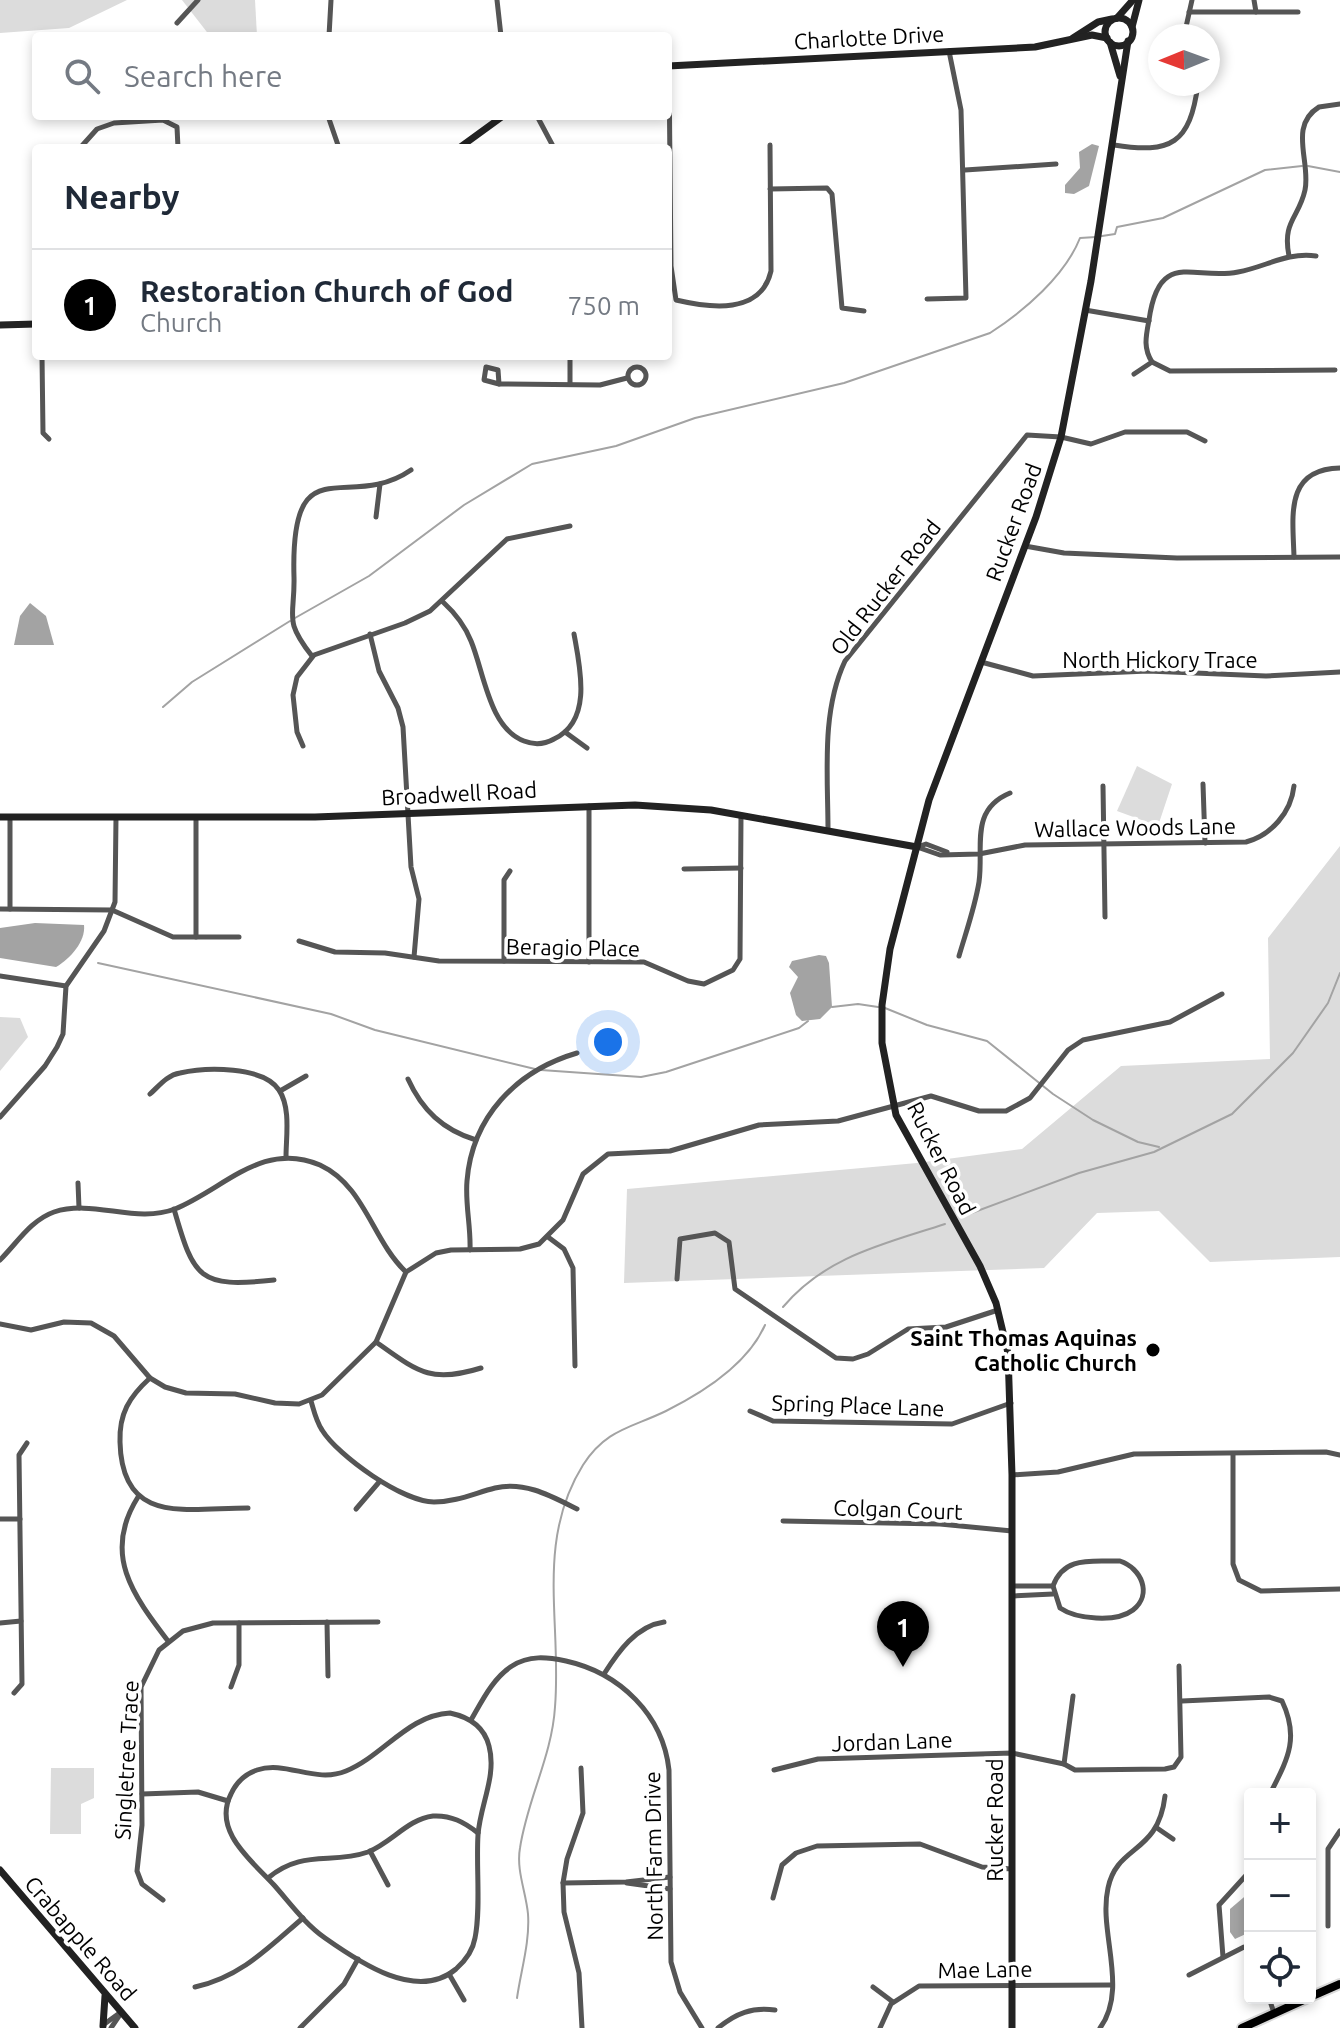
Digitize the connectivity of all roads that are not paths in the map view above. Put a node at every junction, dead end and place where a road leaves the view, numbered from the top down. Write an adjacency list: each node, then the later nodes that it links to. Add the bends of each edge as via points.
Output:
1 (198, 0): 12 (street)
2 (331, 0): 15 (street)
3 (497, 0): 16 (street)
4 (1133, 0): 11 (main road)
5 (1139, 0): 14 (main road)
6 (1192, 0): 8 (street)
7 (1254, 0): 9 (street)
8 (1189, 12): 9 (street); 13 (street)
9 (1256, 12): 10 (street)
10 (1298, 12)
11 (1115, 19): 14 (main road); 17 (main road, Charlotte Drive, via 1098,22); 18 (main road, via 1105,29)
12 (177, 23)
13 (1186, 24)
14 (1132, 27): 19 (main road)
15 (329, 32)
16 (501, 32)
17 (1072, 39): 18 (main road, Charlotte Drive, via 1092,35); 20 (main road, Charlotte Drive, via 1048,47)
18 (1108, 40): 19 (main road, via 1117,45); 22 (main road, Rucker Road)
19 (1128, 41): 22 (main road, Rucker Road)
20 (949, 50): 21 (main road, Charlotte Drive); 40 (street)
21 (672, 66)
22 (1122, 90): 38 (main road, Rucker Road)
23 (1197, 96): 38 (street, via 1195,110 1179,136 1152,150)
24 (1340, 104): 42 (street, via 1319,107 1306,121 1305,190 1286,230)
25 (163, 120): 32 (street, via 177,127)
26 (163, 120): 31 (street, via 103,126)
27 (329, 120): 33 (street)
28 (498, 120): 34 (main road)
29 (539, 120): 35 (street)
30 (670, 120): 36 (street)
31 (84, 144)
32 (178, 144)
33 (338, 144)
34 (464, 144)
35 (552, 144)
36 (670, 144)
37 (770, 145): 41 (street)
38 (1114, 145): 46 (main road, Rucker Road)
39 (1056, 164): 40 (street)
40 (965, 170): 45 (street, via 966,298)
41 (770, 189): 44 (street, via 771,271 761,295 734,304 676,300); 47 (street, via 827,188 832,194 842,308)
42 (1289, 256): 43 (street); 48 (street, via 1235,273 1194,269 1175,274 1156,291)
43 (1316, 256)
44 (672, 273)
45 (927, 299)
46 (1085, 310): 48 (street); 59 (main road, Rucker Road)
47 (864, 311)
48 (1149, 321): 53 (street, via 1145,347)
49 (32, 324): 50 (main road)
50 (0, 325)
51 (42, 360): 60 (street, via 43,433)
52 (570, 360): 58 (street)
53 (1152, 362): 54 (street, via 1170,371); 55 (street)
54 (1335, 370)
55 (1134, 374)
56 (627, 378): 58 (street, via 600,385)
57 (499, 384): 58 (street)
58 (570, 384)
59 (1061, 437): 61 (street, via 1091,444 1125,432 1187,432); 67 (main road, Rucker Road); 90 (street, Old Rucker Road, via 1027,435 845,661 830,716)
60 (49, 439)
61 (1205, 441)
62 (1340, 468): 68 (street, via 1319,471 1299,487 1293,509)
63 (411, 470): 64 (street)
64 (380, 484): 65 (street); 73 (street, via 324,489 299,515 291,610 297,636)
65 (376, 517)
66 (570, 526): 70 (street, via 507,539)
67 (1025, 546): 68 (street, via 1177,558); 74 (main road, Rucker Road)
68 (1294, 557): 69 (street)
69 (1340, 557)
70 (443, 602): 71 (street, via 414,620); 76 (street, via 471,641 507,731 531,743 550,742)
71 (370, 634): 73 (street); 84 (street, via 379,671 402,718)
72 (574, 634): 76 (street, via 581,700)
73 (312, 656): 77 (street, via 297,677 293,695)
74 (981, 662): 75 (street, North Hickory Trace, via 1033,676); 93 (main road, Rucker Road, via 929,800)
75 (1340, 672)
76 (565, 732): 78 (street)
77 (303, 746)
78 (587, 748)
79 (1203, 784): 91 (street)
80 (1103, 786): 92 (street)
81 (1294, 786): 91 (street, Wallace Woods Lane, via 1288,809 1264,835 1246,842)
82 (1010, 793): 94 (street, via 983,816)
83 (589, 805): 84 (main road, Broadwell Road); 85 (main road, Broadwell Road, via 672,806); 108 (street)
84 (408, 813): 89 (main road, Broadwell Road); 106 (street, via 419,899)
85 (741, 816): 90 (main road, Broadwell Road); 95 (street, Beragio Place)
86 (0, 817): 87 (main road, Broadwell Road)
87 (10, 817): 88 (main road, Broadwell Road); 99 (street)
88 (116, 817): 89 (main road, Broadwell Road); 100 (street)
89 (196, 817): 102 (street)
90 (828, 830): 93 (main road, Broadwell Road)
91 (1205, 843): 92 (street, Wallace Woods Lane)
92 (1104, 844): 94 (street, Wallace Woods Lane, via 1025,845); 101 (street)
93 (917, 847): 94 (street, Wallace Woods Lane); 117 (main road, Rucker Road, via 883,990 882,1043)
94 (979, 854): 105 (street, via 978,885)
95 (741, 868): 96 (street); 108 (street, Beragio Place, via 740,959 733,970 704,984 644,962)
96 (684, 869)
97 (510, 871): 107 (street, via 504,880)
98 (0, 909): 99 (street)
99 (10, 909): 100 (street)
100 (112, 910): 102 (street, via 161,934); 110 (street, via 104,931)
101 (1105, 917)
102 (196, 937): 103 (street)
103 (239, 937)
104 (299, 941): 106 (street, Beragio Place, via 335,952)
105 (959, 956)
106 (414, 957): 107 (street, Beragio Place)
107 (504, 961): 108 (street, Beragio Place)
108 (589, 962)
109 (0, 976): 110 (street)
110 (66, 986): 118 (street, via 63,1034 57,1047)
111 (1222, 994): 117 (street, via 1162,1025 1083,1040 1068,1050 1030,1098 1006,1111 979,1111 940,1096)
112 (577, 1053): 119 (street, via 542,1066 512,1087)
113 (306, 1076): 115 (street)
114 (408, 1079): 119 (street, via 435,1119)
115 (280, 1091): 116 (street, via 264,1076 231,1071 179,1073); 120 (street)
116 (150, 1094)
117 (893, 1106): 124 (street, via 838,1121 759,1125 670,1151 608,1154 583,1174 563,1220); 130 (main road, Rucker Road, via 980,1266)
118 (0, 1117)
119 (476, 1140): 125 (street, via 467,1184)
120 (286, 1157): 123 (street, via 243,1169); 127 (street, via 317,1164 346,1183 387,1252)
121 (78, 1183): 122 (street)
122 (79, 1208): 123 (street, via 137,1214); 126 (street, via 35,1222)
123 (174, 1209): 129 (street, via 186,1253 203,1274 217,1283)
124 (548, 1237): 125 (street, via 520,1249); 133 (street, via 564,1249 573,1268)
125 (470, 1250): 127 (street, via 436,1253)
126 (0, 1260)
127 (406, 1272): 132 (street)
128 (677, 1279): 130 (street, via 680,1239 715,1233 729,1242 735,1289 836,1358 868,1354 908,1329 946,1327)
129 (274, 1280)
130 (998, 1310): 137 (main road, Rucker Road)
131 (0, 1324): 135 (street, via 31,1330 64,1322 91,1323 114,1336)
132 (376, 1342): 134 (street, via 432,1376 453,1377); 136 (street, via 337,1383)
133 (575, 1366)
134 (481, 1368)
135 (150, 1378): 136 (street, via 186,1393 235,1394 285,1405); 144 (street, via 130,1397 120,1427 123,1471)
136 (311, 1401): 143 (street, via 328,1438)
137 (1012, 1402): 138 (street, Spring Place Lane, via 952,1424 773,1421); 142 (main road, Rucker Road)
138 (750, 1411)
139 (27, 1443): 149 (street, via 19,1455)
140 (1233, 1454): 141 (street); 142 (street, via 1134,1454 1058,1472); 153 (street, via 1233,1564 1239,1580 1261,1591)
141 (1340, 1455)
142 (1012, 1475): 151 (main road, Rucker Road)
143 (380, 1481): 146 (street); 147 (street, via 435,1502 522,1487)
144 (138, 1497): 145 (street, via 167,1508); 162 (street, via 123,1529 125,1574 135,1598)
145 (248, 1508)
146 (356, 1509)
147 (577, 1509)
148 (0, 1519): 149 (street)
149 (20, 1519): 156 (street)
150 (783, 1521): 151 (street, Colgan Court)
151 (1012, 1531): 154 (main road, Rucker Road)
152 (1053, 1586): 154 (street); 155 (street); 155 (street, via 1068,1564 1120,1561 1138,1572 1143,1588 1139,1604 1120,1616 1069,1614)
153 (1340, 1589)
154 (1012, 1591): 155 (street); 171 (main road, Rucker Road)
155 (1053, 1594)
156 (21, 1621): 160 (street); 167 (street, via 22,1684)
157 (327, 1622): 158 (street); 161 (street); 165 (street)
158 (378, 1622)
159 (664, 1622): 164 (street, via 631,1639)
160 (0, 1623)
161 (239, 1623): 162 (street, via 199,1625); 166 (street, via 239,1665)
162 (168, 1641): 176 (street, Singletree Trace, via 150,1662 141,1687)
163 (1179, 1666): 169 (street)
164 (604, 1674): 170 (street, North Farm Drive, via 560,1659 523,1660 501,1674); 186 (street, North Farm Drive, via 642,1706 665,1745)
165 (328, 1676)
166 (231, 1687)
167 (14, 1693)
168 (1073, 1696): 172 (street)
169 (1182, 1701): 172 (street, Jordan Lane, via 1181,1757 1174,1767 1075,1770); 175 (street, via 1282,1701 1290,1717 1291,1752)
170 (471, 1720): 178 (street, via 450,1713 429,1716 336,1775 257,1770 239,1781); 181 (street, via 486,1735 492,1759)
171 (1012, 1753): 172 (street, Jordan Lane); 174 (street, Jordan Lane, via 818,1759); 184 (main road, Rucker Road)
172 (1064, 1764)
173 (581, 1768): 190 (street, via 583,1813)
174 (774, 1770)
175 (1273, 1788)
176 (142, 1794): 178 (street, via 198,1792); 194 (street, Singletree Trace, via 137,1871 142,1884)
177 (1165, 1796): 179 (street)
178 (228, 1801): 187 (street, via 231,1836)
179 (1157, 1828): 182 (street); 204 (street, via 1111,1877 1107,1900)
180 (1340, 1831): 196 (street, via 1328,1849)
181 (478, 1833): 183 (street, via 456,1819 430,1817); 200 (street, via 476,1937 466,1959)
182 (1173, 1839)
183 (370, 1851): 187 (street, via 301,1860); 191 (street)
184 (1012, 1869): 193 (street, via 982,1867 920,1844 817,1846 782,1865); 202 (main road, Rucker Road)
185 (1, 1874): 207 (main road, Crabapple Road)
186 (670, 1877): 189 (street); 192 (street, North Farm Drive)
187 (268, 1878): 195 (street)
188 (1244, 1878): 198 (street, via 1219,1905)
189 (626, 1882): 190 (street); 192 (street)
190 (563, 1883): 220 (street, via 564,1912 579,1973)
191 (388, 1885)
192 (670, 1889): 221 (street, North Farm Drive, via 674,1976)
193 (773, 1898)
194 (163, 1900)
195 (303, 1918): 199 (street); 205 (street, via 247,1966)
196 (1328, 1926)
197 (1244, 1947): 198 (street)
198 (1223, 1957): 201 (street)
199 (358, 1959): 200 (street, via 411,1981); 219 (street, via 344,1984)
200 (449, 1974): 209 (street)
201 (1189, 1975)
202 (1012, 1984): 204 (street, Mae Lane); 210 (street, Mae Lane, via 919,1986); 224 (main road, Rucker Road)
203 (1340, 1984): 208 (main road)
204 (1112, 1985): 225 (street, via 1111,2006)
205 (195, 1987)
206 (873, 1987): 210 (street)
207 (105, 1994): 214 (main road, Crabapple Road); 217 (main road)
208 (1316, 1995)
209 (464, 2000)
210 (893, 2002): 223 (street)
211 (1271, 2004): 215 (street)
212 (1295, 2004): 215 (main road)
213 (775, 2010): 222 (street, via 743,2012)
214 (121, 2012): 217 (street); 218 (main road, Crabapple Road)
215 (1274, 2013): 216 (main road)
216 (1254, 2026): 226 (main road)
217 (105, 2027)
218 (135, 2028)
219 (300, 2028)
220 (582, 2028)
221 (702, 2028)
222 (718, 2028)
223 (880, 2028)
224 (1012, 2028)
225 (1100, 2028)
226 (1242, 2028)

